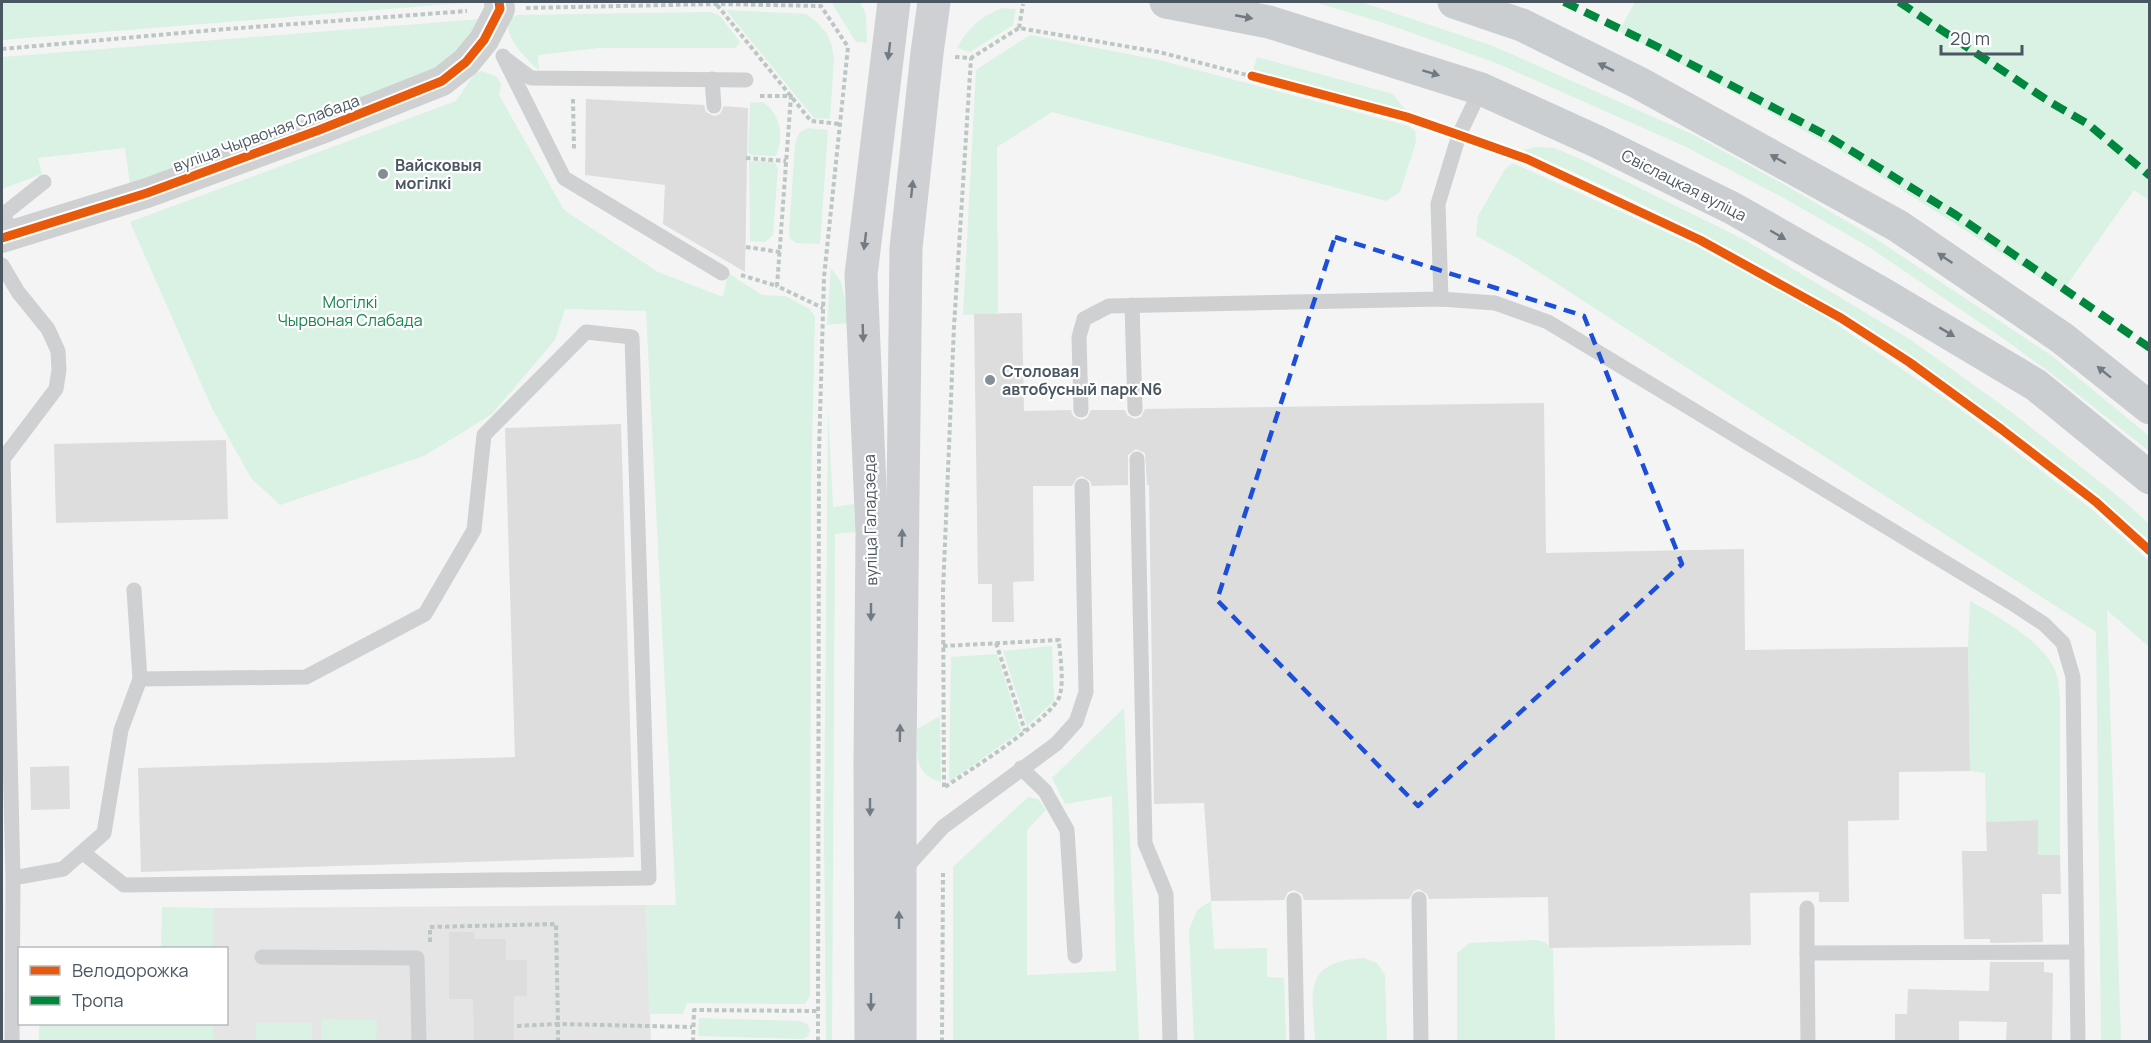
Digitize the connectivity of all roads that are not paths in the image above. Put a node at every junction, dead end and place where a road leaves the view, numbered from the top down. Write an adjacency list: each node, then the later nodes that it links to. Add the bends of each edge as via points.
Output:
1 (894, 2): 42 (main road, вуліца Галадзеда, one-way to 42, via 861,275 872,534)
2 (934, 2): 30 (main road, вуліца Галадзеда, one-way to 2, via 906,248)
3 (1166, 2): 9 (main road, Свіслацкая вуліца, one-way to 9, via 1269,22)
4 (1454, 2): 17 (main road, one-way to 4, via 2062,338 1899,226 1639,83 1522,25)
5 (500, 5): 6 (street, вуліца Чырвоная Слабада)
6 (494, 48): 7 (lane, via 531,78); 12 (street, вуліца Чырвоная Слабада, via 466,62 442,81 319,130 147,193); 14 (lane, via 564,178)
7 (712, 79): 8 (lane); 10 (lane)
8 (746, 80)
9 (1481, 88): 15 (lane, via 1459,135 1438,204); 21 (main road, Свіслацкая вуліца, one-way to 21, via 1732,208 1883,294 2036,385)
10 (714, 106)
11 (44, 182): 12 (lane, via 4,214)
12 (6, 236)
13 (2, 265): 23 (lane, via 48,329 58,351 59,370 56,389 3,459)
14 (722, 273)
15 (1441, 299): 16 (lane); 35 (lane, via 1495,303 1548,322 2012,603 2043,624 2063,644 2073,677)
16 (1132, 305): 18 (lane); 19 (lane, via 1109,306 1084,319 1079,337)
17 (2150, 408)
18 (1135, 409)
19 (1081, 410)
20 (1137, 459): 44 (lane, via 1145,843 1166,894)
21 (2150, 478)
22 (1082, 486): 28 (lane, via 1086,692 1076,722 1056,744)
23 (4, 570): 25 (lane)
24 (134, 590): 26 (lane)
25 (5, 628): 27 (lane)
26 (140, 680): 29 (lane, via 121,730 104,833); 29 (lane, via 306,677 425,614 474,530 484,435 586,332 632,337 648,878 124,885)
27 (5, 700): 31 (lane)
28 (1021, 768): 30 (lane, via 944,827); 37 (lane, via 1045,791 1067,830)
29 (82, 852): 31 (lane, via 63,868)
30 (899, 876): 43 (main road, вуліца Галадзеда, one-way to 30)
31 (13, 878): 39 (lane)
32 (1419, 899): 46 (lane)
33 (1294, 900): 45 (lane)
34 (1807, 908): 36 (lane)
35 (2077, 952): 36 (lane); 48 (lane)
36 (1808, 953): 47 (lane)
37 (1075, 956)
38 (262, 957): 41 (lane, via 417,958)
39 (7, 976): 40 (lane)
40 (12, 1041)
41 (419, 1041)
42 (871, 1041)
43 (900, 1041)
44 (1170, 1041)
45 (1297, 1041)
46 (1421, 1041)
47 (1808, 1041)
48 (2078, 1041)

